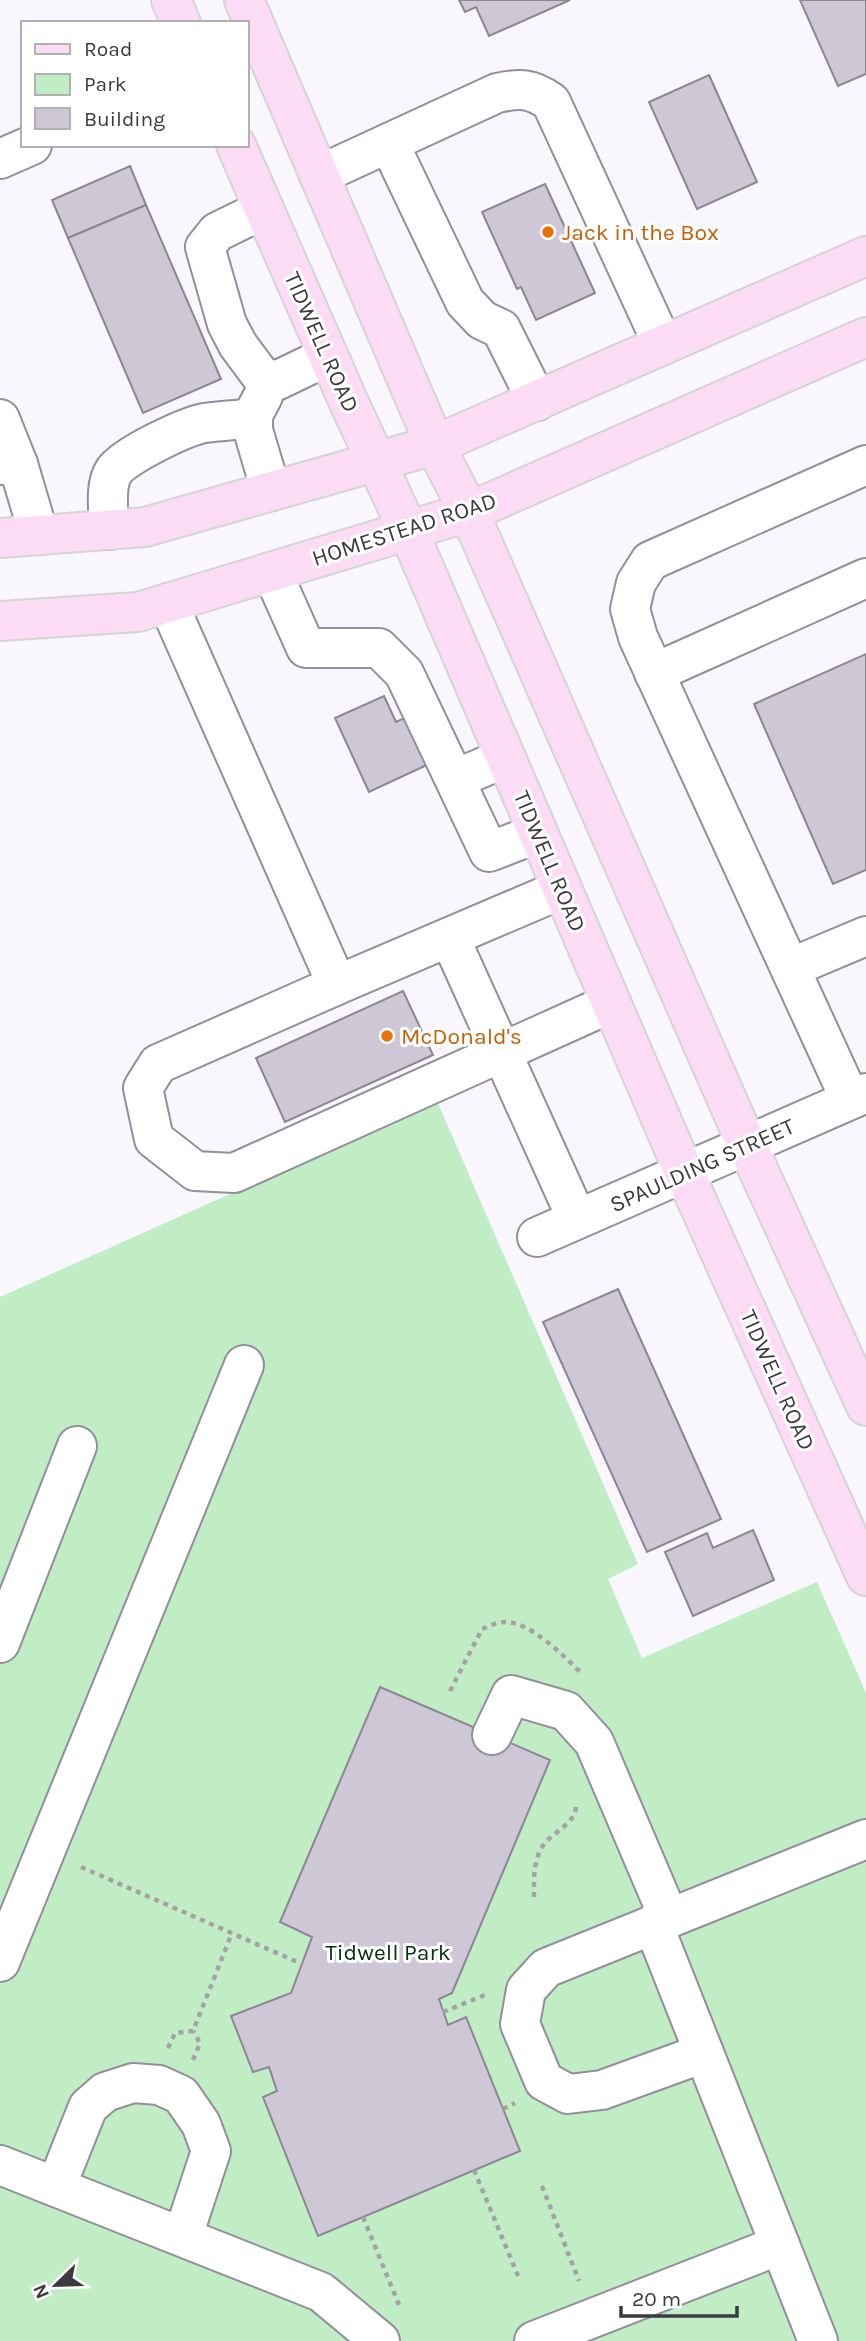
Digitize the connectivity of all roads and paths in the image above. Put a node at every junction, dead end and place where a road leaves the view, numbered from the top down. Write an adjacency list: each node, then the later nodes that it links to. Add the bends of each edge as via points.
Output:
1 (171, 0): 3 (main road)
2 (244, 0): 8 (main road)
3 (180, 21)
4 (389, 143): 8 (street); 12 (street, via 497,93 517,89 538,93 551,102); 15 (street, via 465,302 482,320 501,329)
5 (27, 147): 7 (street)
6 (237, 147): 9 (main road, TIDWELL ROAD)
7 (0, 159)
8 (319, 175): 18 (main road)
9 (264, 209): 13 (main road, TIDWELL ROAD); 14 (street, via 217,232 205,247 227,324 238,345 261,376)
10 (866, 257): 12 (main road)
11 (866, 337): 23 (main road, HOMESTEAD ROAD)
12 (663, 345): 15 (main road)
13 (328, 356): 14 (street); 19 (main road, TIDWELL ROAD)
14 (276, 381): 16 (street, via 261,398)
15 (537, 401): 18 (main road)
16 (253, 418): 22 (street); 24 (street, via 201,424 130,458 114,471 109,484)
17 (0, 419): 20 (street)
18 (435, 445): 19 (main road); 23 (main road)
19 (375, 462): 22 (main road); 25 (main road, TIDWELL ROAD)
20 (9, 464): 26 (street)
21 (866, 465): 32 (street, via 650,561 636,583 629,609)
22 (271, 491): 24 (main road, via 145,527)
23 (469, 512): 25 (main road, HOMESTEAD ROAD); 44 (main road)
24 (108, 530): 26 (main road)
25 (408, 530): 28 (main road, HOMESTEAD ROAD); 33 (main road, TIDWELL ROAD)
26 (39, 535): 27 (main road)
27 (0, 538)
28 (272, 572): 30 (main road, HOMESTEAD ROAD); 34 (street, via 306,648 379,648 404,673)
29 (866, 578): 32 (street)
30 (167, 603): 31 (main road, HOMESTEAD ROAD, via 138,612); 40 (street)
31 (0, 621)
32 (654, 673): 39 (street)
33 (505, 758): 34 (street); 35 (main road, TIDWELL ROAD)
34 (455, 779): 35 (street, via 489,852)
35 (538, 833): 36 (main road, TIDWELL ROAD)
36 (562, 890): 38 (street); 41 (main road, TIDWELL ROAD)
37 (866, 936): 39 (street)
38 (450, 938): 40 (street); 42 (street)
39 (790, 968): 43 (street)
40 (337, 985): 42 (street, via 158,1064 143,1088 155,1139 195,1171 234,1173)
41 (611, 1003): 42 (street); 45 (main road, TIDWELL ROAD)
42 (502, 1052): 46 (street)
43 (858, 1096): 44 (street, SPAULDING STREET)
44 (747, 1145): 45 (street, SPAULDING STREET); 49 (main road)
45 (684, 1172): 46 (street, SPAULDING STREET); 51 (main road, TIDWELL ROAD)
46 (577, 1219): 47 (street, SPAULDING STREET)
47 (537, 1237)
48 (244, 1366): 55 (street)
49 (866, 1406)
50 (77, 1446): 52 (street)
51 (866, 1576)
52 (0, 1643)
53 (492, 1735): 56 (street, via 511,1695 566,1711 594,1742)
54 (866, 1839): 56 (street)
55 (45, 1851): 57 (path); 58 (street)
56 (661, 1921): 64 (street); 64 (street, via 546,1968 526,1990 520,2024 544,2081 568,2094 602,2090)
57 (232, 1933): 59 (path); 62 (path)
58 (0, 1962)
59 (302, 1964)
60 (487, 1995): 61 (path)
61 (443, 2012)
62 (193, 2031): 63 (path, via 175,2033); 65 (path, via 200,2043)
63 (166, 2052)
64 (704, 2053): 72 (street)
65 (191, 2064)
66 (0, 2165): 69 (street)
67 (474, 2170): 73 (path)
68 (542, 2186): 74 (path)
69 (56, 2187): 71 (street); 71 (street, via 88,2107 105,2092 133,2083 159,2085 181,2095 201,2124 211,2151)
70 (363, 2217): 75 (path)
71 (183, 2236): 75 (street)
72 (780, 2245): 74 (street); 77 (street)
73 (519, 2278)
74 (593, 2318): 76 (street)
75 (391, 2326)
76 (534, 2341)
77 (818, 2341)

